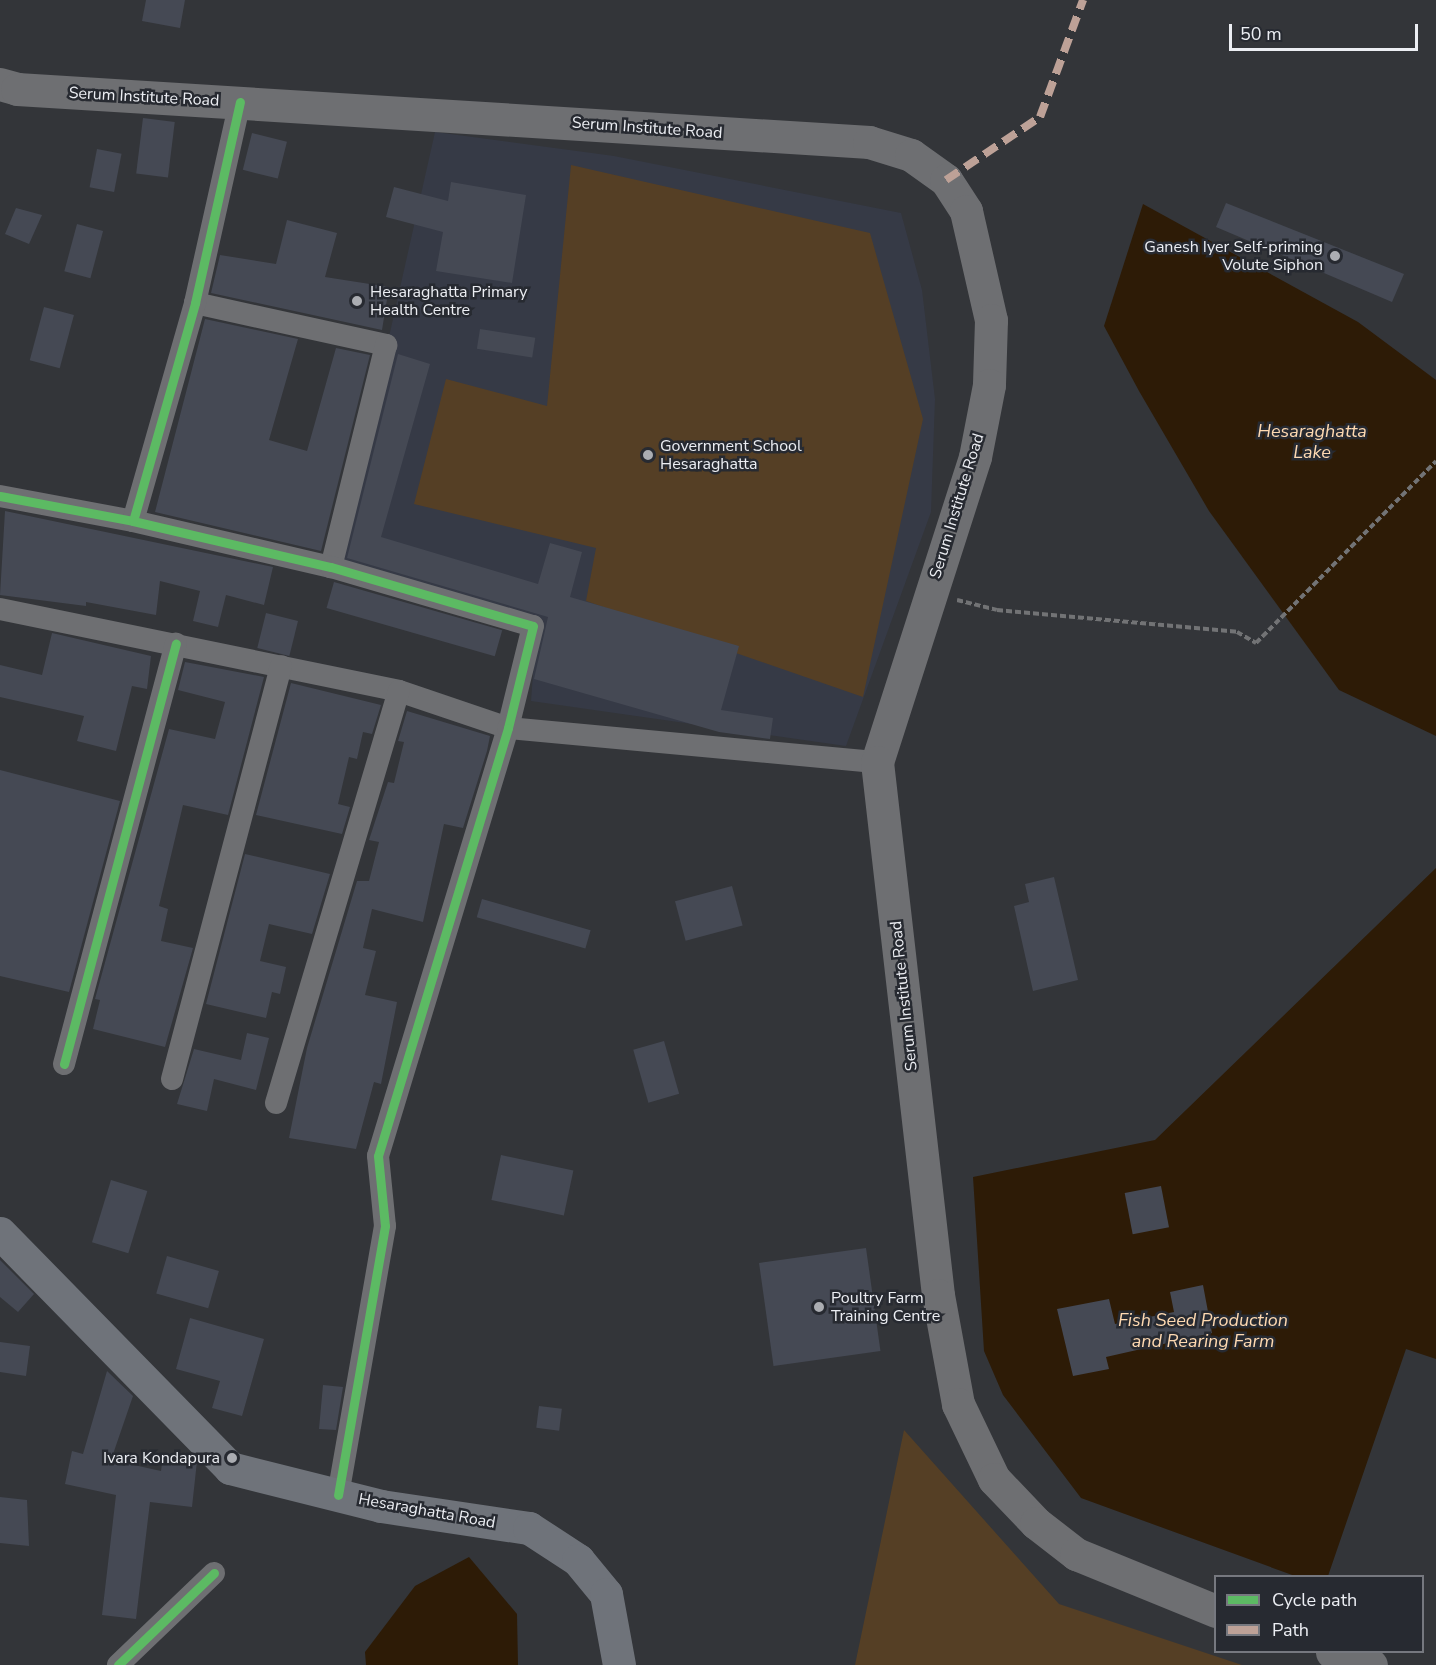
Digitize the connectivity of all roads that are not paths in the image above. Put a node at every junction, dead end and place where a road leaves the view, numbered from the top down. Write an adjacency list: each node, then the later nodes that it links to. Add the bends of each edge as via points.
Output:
1 (0, 84): 2 (main road, Serum Institute Road, via 17,89)
2 (240, 102): 3 (street); 12 (main road, Serum Institute Road, via 869,142 911,155 946,180 966,211 991,320 989,385 975,458)
3 (195, 303): 5 (street); 6 (street, via 386,345)
4 (0, 496): 5 (street)
5 (133, 521): 6 (street)
6 (331, 567): 11 (street, via 533,626)
7 (0, 609): 8 (street)
8 (176, 644): 9 (street); 13 (street)
9 (281, 666): 10 (street); 14 (street)
10 (399, 691): 11 (street); 15 (street)
11 (508, 728): 12 (street); 17 (street, via 378,1156 385,1226)
12 (878, 762): 19 (main road, Serum Institute Road, via 938,1295 958,1404 994,1479 1036,1523 1076,1554)
13 (64, 1064)
14 (171, 1079)
15 (276, 1103)
16 (0, 1233): 17 (main road, Hesaraghatta Road, via 230,1468)
17 (338, 1495): 22 (main road, Hesaraghatta Road, via 381,1506 529,1528 578,1560 606,1594)
18 (214, 1573): 21 (street)
19 (1214, 1611)
20 (1335, 1653): 23 (main road)
21 (118, 1665)
22 (619, 1665)
23 (1371, 1665)

